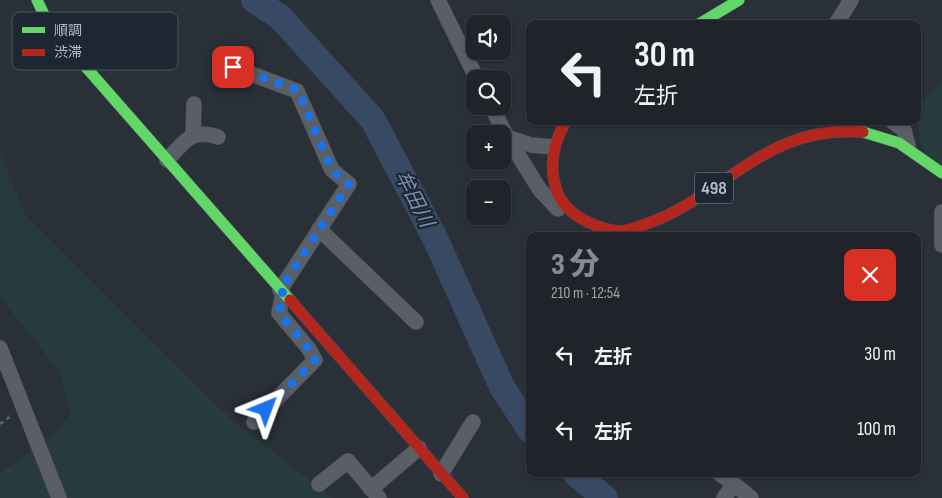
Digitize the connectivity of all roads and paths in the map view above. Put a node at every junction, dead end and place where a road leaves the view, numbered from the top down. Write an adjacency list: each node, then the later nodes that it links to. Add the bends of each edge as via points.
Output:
1 (37, 0): 5 (main road)
2 (438, 0): 10 (street)
3 (738, 0): 6 (main road)
4 (852, 0): 7 (street)
5 (43, 12)
6 (706, 20)
7 (839, 20)
8 (233, 67): 24 (street, via 298,90 332,170 349,184)
9 (88, 70): 20 (main road)
10 (473, 70)
11 (194, 104): 14 (street)
12 (564, 125): 19 (main road, 498)
13 (897, 125): 18 (street, via 904,130)
14 (194, 135): 15 (street, via 204,132); 20 (street)
15 (218, 136)
16 (511, 138): 19 (street)
17 (511, 143): 23 (street, via 548,200 560,210)
18 (908, 146): 21 (main road, 498); 23 (main road, 498, via 894,138 859,131 830,131 795,138 658,222 625,231 609,230)
19 (553, 147): 23 (main road, 498, via 555,181 566,206)
20 (167, 160): 26 (main road)
21 (942, 173)
22 (942, 212): 25 (street)
23 (578, 216)
24 (319, 230): 26 (street); 27 (street)
25 (942, 245)
26 (282, 292): 29 (street, via 279,313 315,360); 31 (main road)
27 (416, 322)
28 (0, 348): 37 (street)
29 (254, 422)
30 (473, 422): 32 (street)
31 (418, 448): 32 (main road); 36 (street)
32 (441, 474): 38 (main road)
33 (724, 477): 35 (street)
34 (319, 484): 36 (street, via 348,461)
35 (734, 484): 39 (street); 40 (street)
36 (375, 494)
37 (59, 498)
38 (463, 498)
39 (724, 498)
40 (751, 498)

